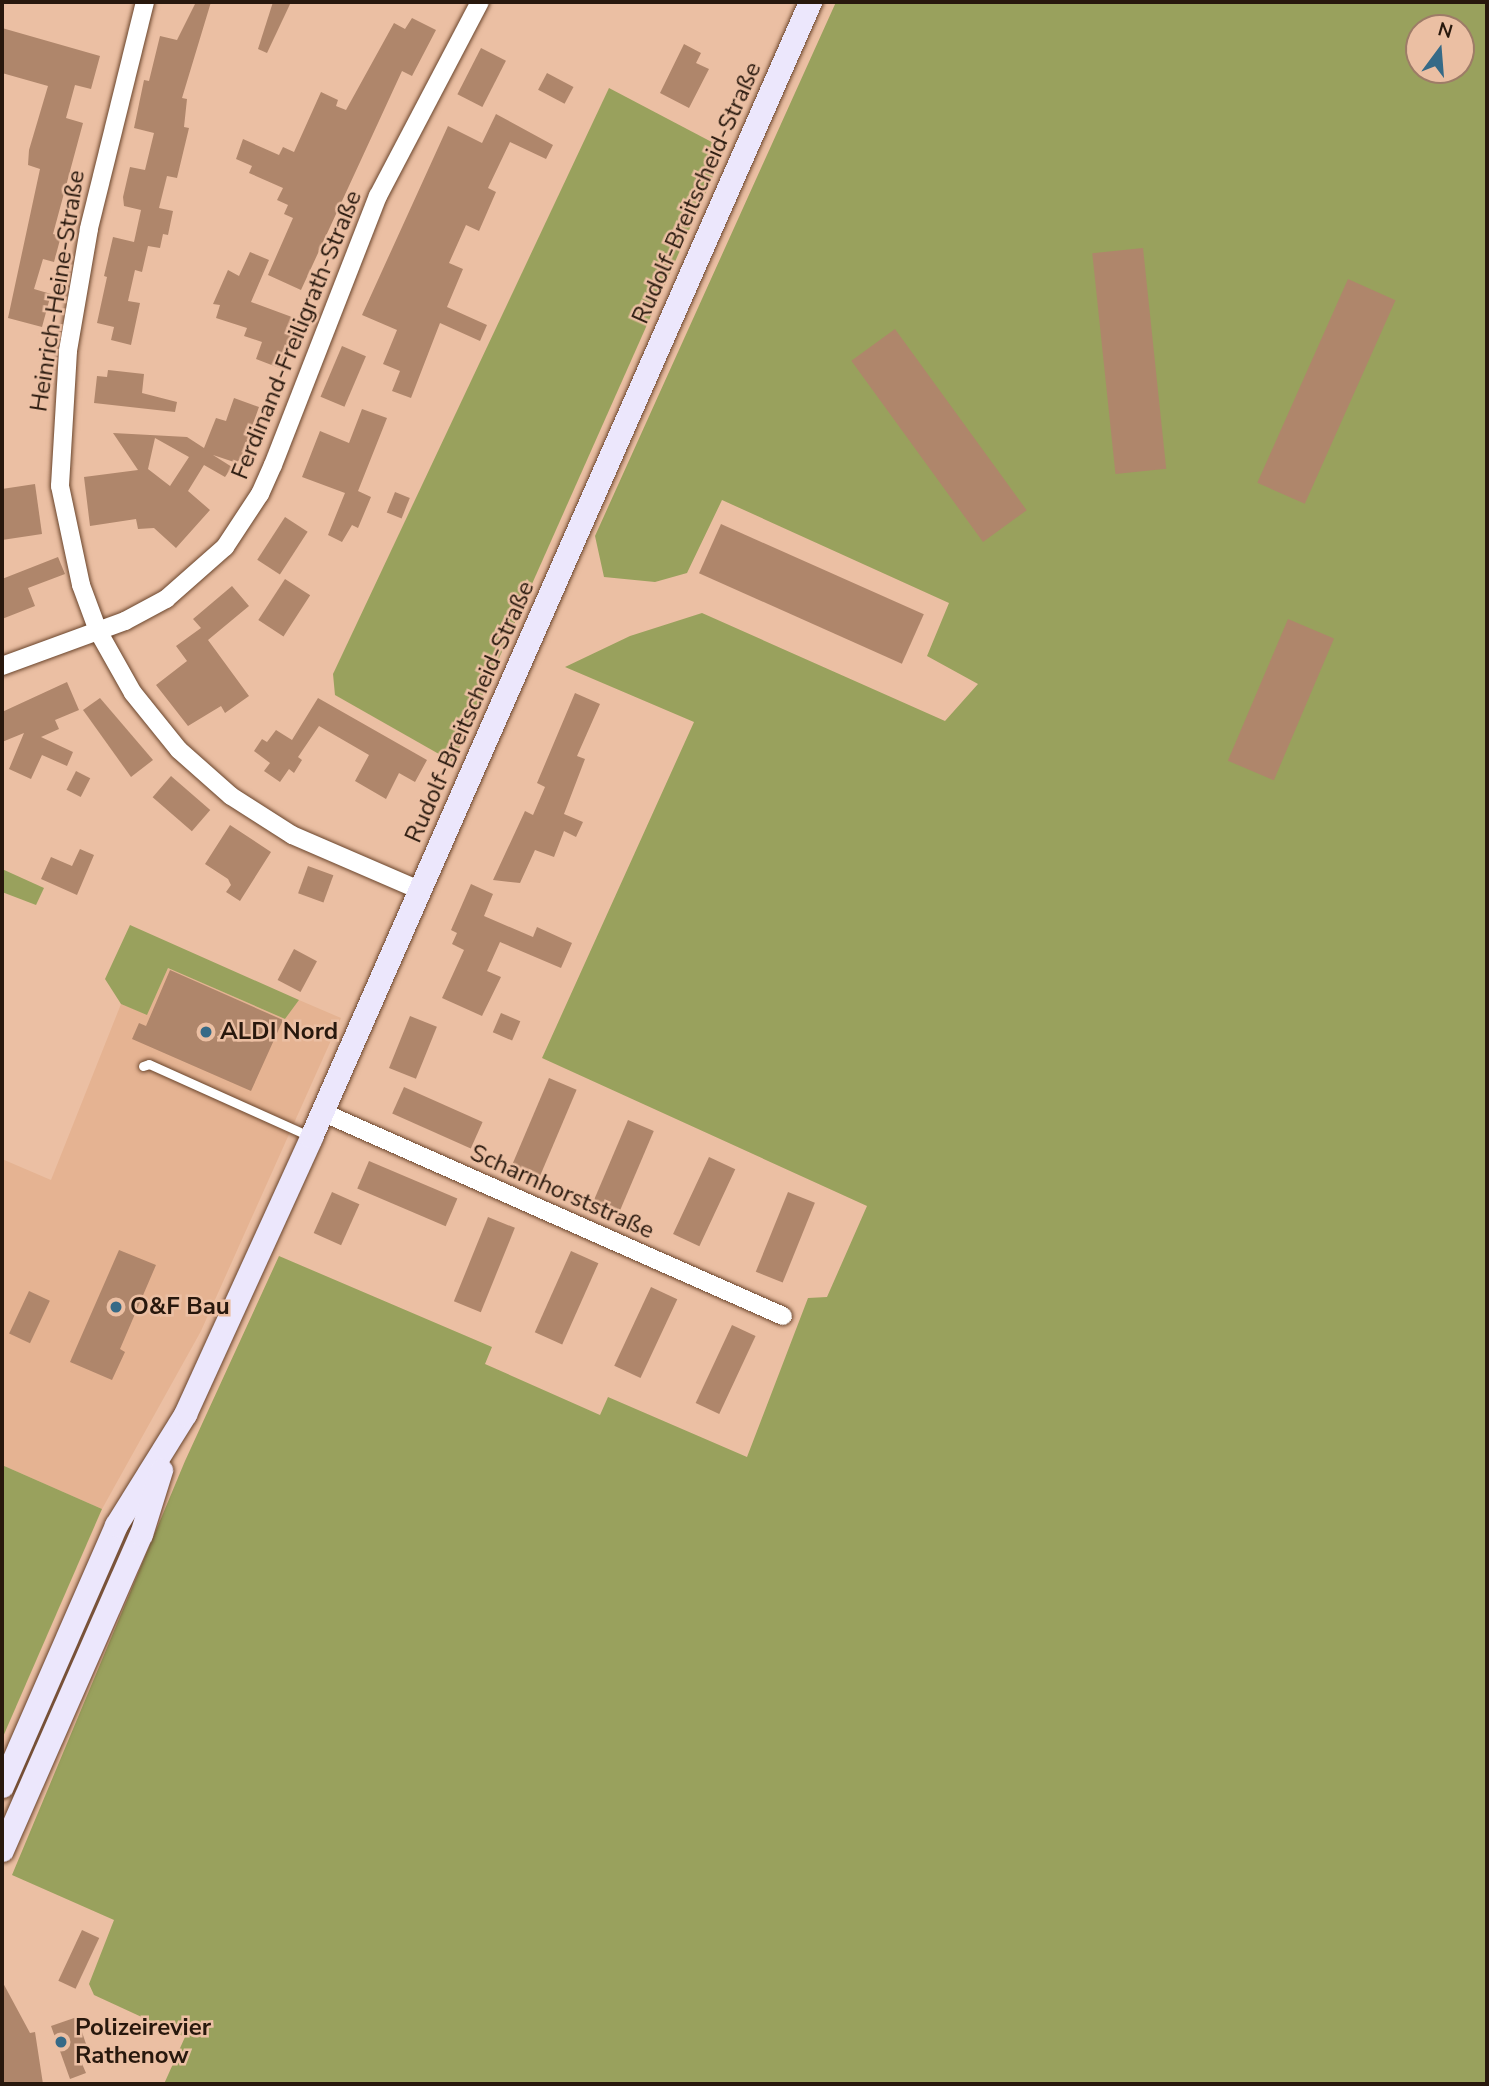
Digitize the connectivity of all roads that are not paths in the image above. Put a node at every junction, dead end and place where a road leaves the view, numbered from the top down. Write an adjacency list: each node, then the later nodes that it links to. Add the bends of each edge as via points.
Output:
1 (145, 2): 4 (street, Heinrich-Heine-Straße, via 89,229 61,422 60,486 69,545)
2 (480, 2): 4 (street, Ferdinand-Freiligrath-Straße, via 378,195 260,494 225,547 195,576 156,604)
3 (810, 2): 6 (street, Rudolf-Breitscheid-Straße)
4 (97, 631): 5 (street); 6 (street, Heinrich-Heine-Straße, via 156,724 231,796 292,835)
5 (2, 666)
6 (419, 890): 8 (street, Rudolf-Breitscheid-Straße)
7 (142, 1066): 9 (lane, via 149,1064)
8 (321, 1112): 9 (street, Rudolf-Breitscheid-Straße); 10 (street, Scharnhorststraße)
9 (311, 1136): 11 (street, Rudolf-Breitscheid-Straße)
10 (783, 1316)
11 (170, 1440): 12 (street, Rudolf-Breitscheid-Straße, via 116,1525); 13 (street, Rudolf-Breitscheid-Straße, via 141,1534)
12 (2, 1786)
13 (2, 1850)

